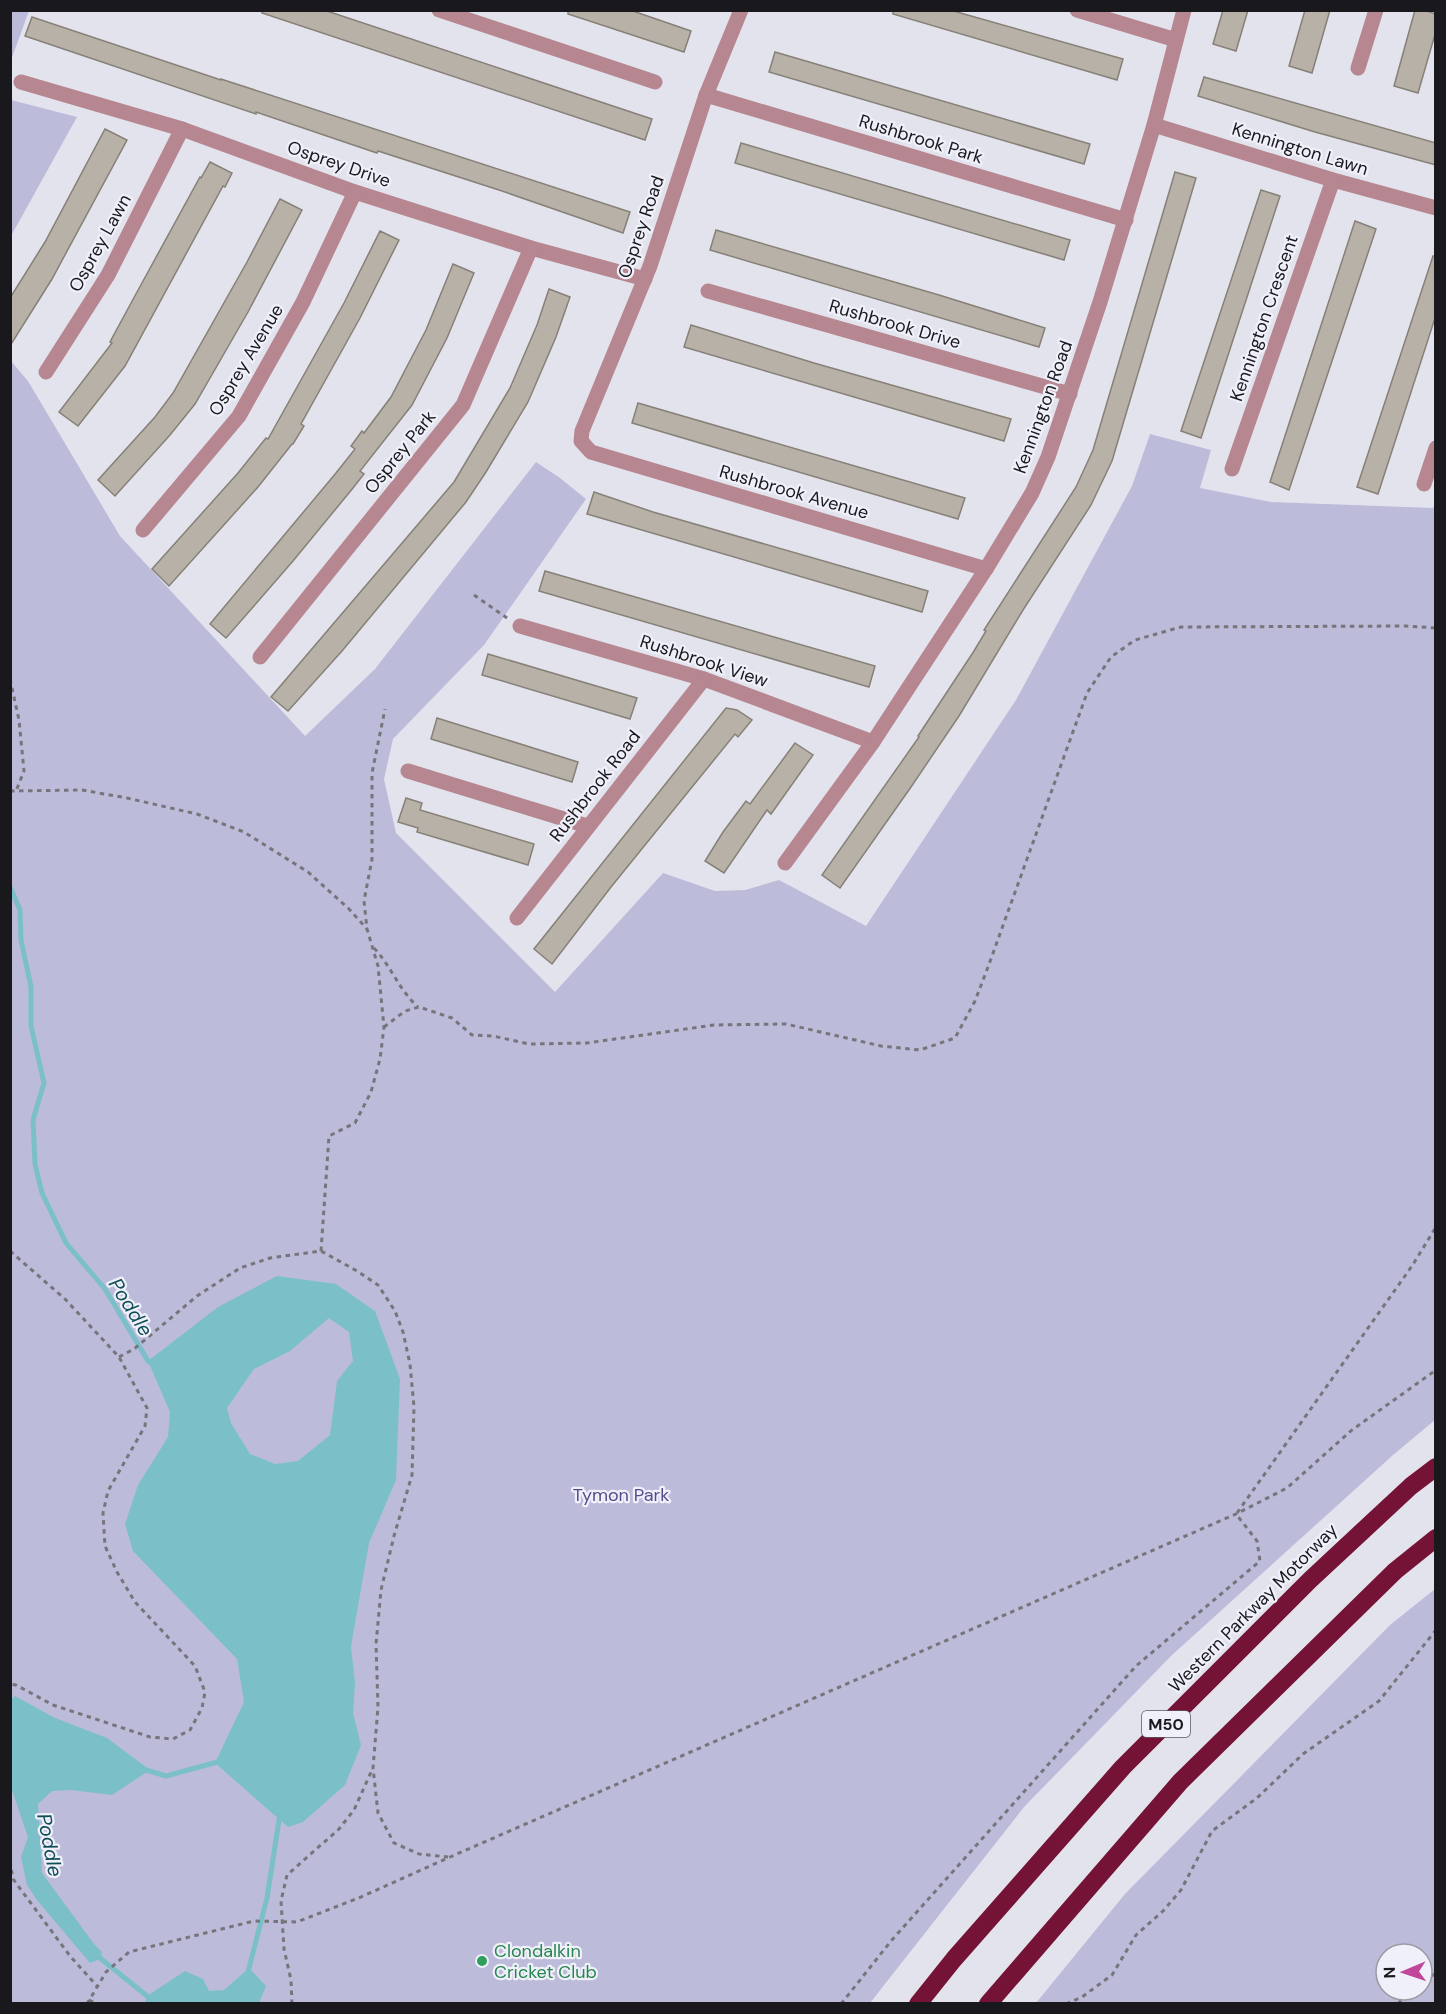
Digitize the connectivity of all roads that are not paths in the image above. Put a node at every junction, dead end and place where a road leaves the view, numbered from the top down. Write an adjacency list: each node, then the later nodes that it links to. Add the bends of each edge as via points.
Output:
1 (439, 10): 9 (street)
2 (741, 10): 10 (street, Osprey Road)
3 (1077, 10): 6 (street)
4 (1184, 10): 6 (street, Kennington Road)
5 (1376, 10): 7 (street)
6 (1176, 40): 11 (street, Kennington Road)
7 (1358, 68)
8 (21, 82): 12 (street, Osprey Drive)
9 (655, 82)
10 (706, 95): 16 (street, Rushbrook Park); 18 (street, Osprey Road)
11 (1154, 125): 13 (street, Kennington Lawn); 16 (street, Kennington Road)
12 (182, 129): 14 (street, Osprey Drive); 20 (street, Osprey Lawn, via 108,275)
13 (1333, 180): 15 (street, Kennington Lawn); 24 (street, Kennington Crescent)
14 (355, 192): 17 (street, Osprey Drive); 26 (street, Osprey Avenue, via 303,302 239,416)
15 (1436, 208)
16 (1126, 220): 21 (street, Kennington Road)
17 (531, 248): 18 (street, Osprey Drive); 29 (street, Osprey Park, via 463,405)
18 (645, 279): 23 (street, Osprey Road, via 582,432 581,441)
19 (708, 291): 21 (street, Rushbrook Drive)
20 (46, 372)
21 (1070, 394): 27 (street, Kennington Road, via 1032,493)
22 (1436, 448): 25 (street)
23 (591, 452): 27 (street, Rushbrook Avenue)
24 (1232, 469)
25 (1424, 484)
26 (142, 530)
27 (986, 569): 31 (street, Kennington Road)
28 (514, 622): 30 (street, Rushbrook View)
29 (261, 657)
30 (704, 679): 31 (street, Rushbrook View); 33 (street, Rushbrook Road)
31 (873, 742): 34 (street, Kennington Road)
32 (408, 771): 33 (street)
33 (587, 826): 35 (street, Rushbrook Road)
34 (785, 863)
35 (517, 918)
36 (1436, 1467): 38 (highway, Western Parkway Motorway / M50, via 1310,1580 1123,1767)
37 (1436, 1538): 39 (highway, M50, via 1395,1571 1180,1782)
38 (918, 2004)
39 (988, 2004)

